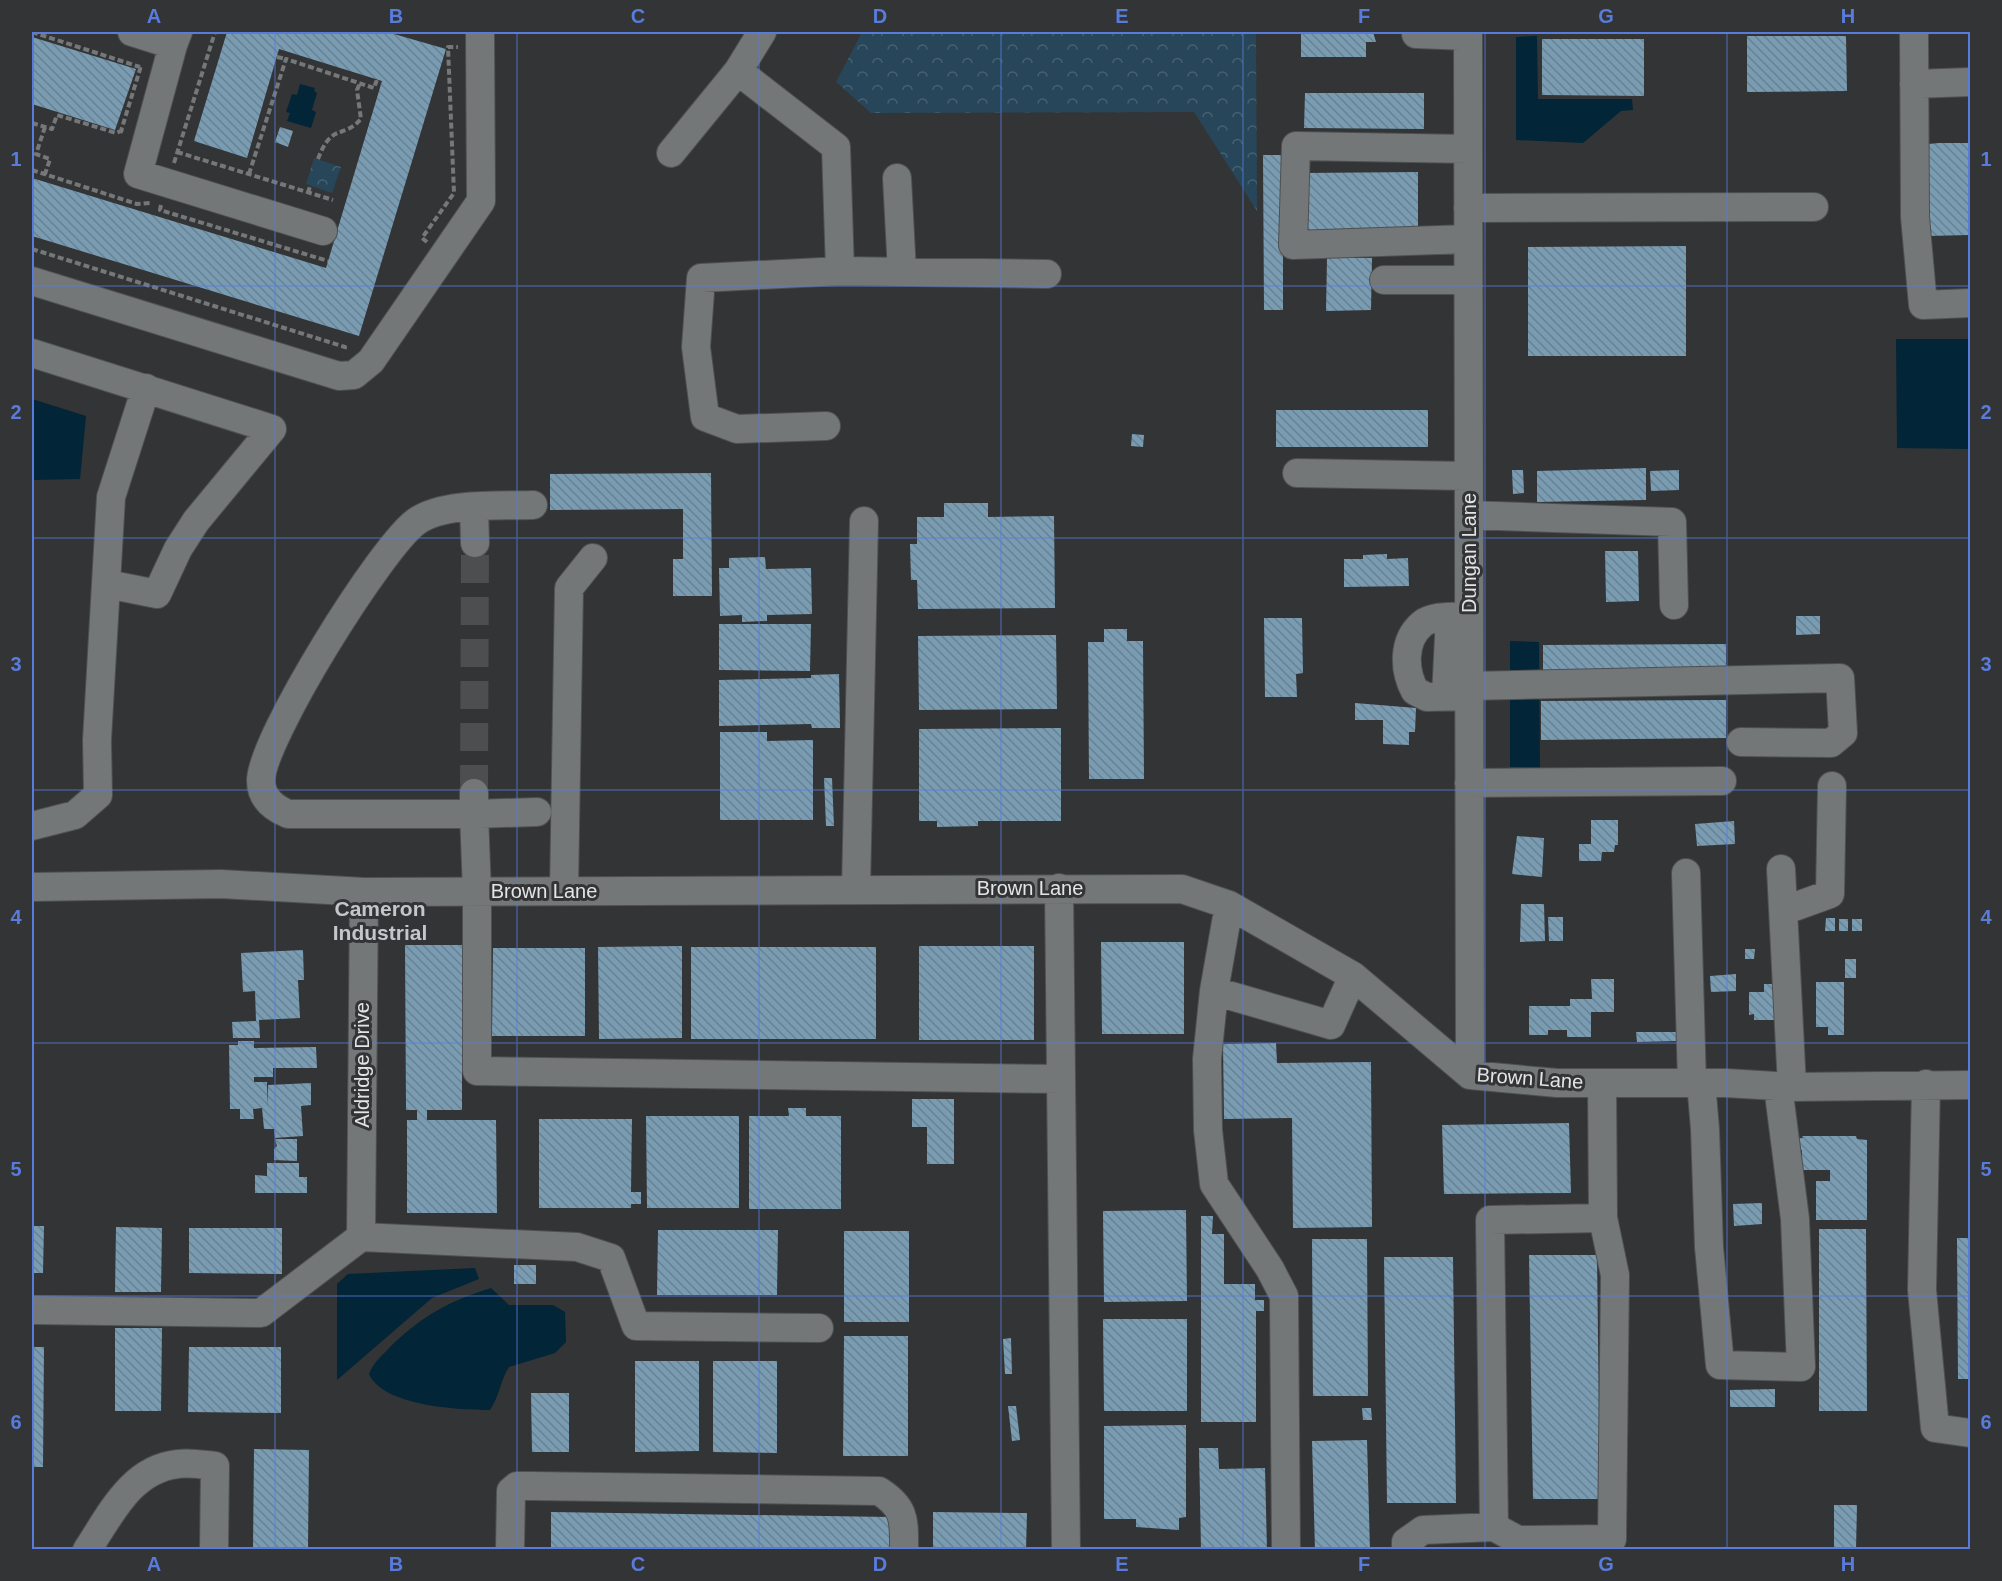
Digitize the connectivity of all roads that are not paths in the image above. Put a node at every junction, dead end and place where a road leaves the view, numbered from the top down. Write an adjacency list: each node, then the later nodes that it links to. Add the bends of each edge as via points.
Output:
1 (132, 32): 7 (street)
2 (480, 32): 23 (street, via 481,201 378,352 354,375 339,376)
3 (762, 32): 8 (street)
4 (1416, 32): 6 (street)
5 (1914, 32): 10 (street)
6 (1468, 34): 11 (street, Dungan Lane)
7 (176, 38): 16 (street, via 138,174)
8 (738, 71): 12 (street); 18 (street, via 836,147)
9 (1971, 82): 10 (street)
10 (1914, 84): 24 (street, via 1914,216 1923,305)
11 (1468, 149): 15 (street, Dungan Lane); 17 (street, via 1296,146 1293,245)
12 (671, 153)
13 (897, 178): 19 (street)
14 (1814, 207): 15 (street)
15 (1468, 208): 17 (street, Dungan Lane)
16 (323, 231)
17 (1468, 239): 22 (street, Dungan Lane)
18 (840, 271): 19 (street); 27 (street, via 701,278 696,347 705,417 737,429)
19 (902, 272): 20 (street)
20 (1047, 274)
21 (1384, 280): 22 (street)
22 (1468, 280): 29 (street, Dungan Lane)
23 (32, 281)
24 (1971, 303)
25 (32, 353): 26 (street)
26 (146, 388): 36 (street, via 111,497); 36 (street, via 272,429 196,521 157,594)
27 (826, 426)
28 (1297, 473): 29 (street)
29 (1468, 476): 32 (street, Dungan Lane)
30 (533, 505): 31 (street)
31 (474, 507): 34 (street); 44 (street, via 441,511 417,521 384,557 297,693 266,759 261,781 264,795 274,808 288,814)
32 (1469, 515): 37 (street, via 1672,522); 38 (street, Dungan Lane)
33 (864, 521): 52 (street)
34 (475, 543)
35 (593, 558): 54 (street, via 569,588)
36 (107, 584): 46 (street, via 97,740 98,795 75,815)
37 (1674, 605)
38 (1460, 616): 39 (street, Dungan Lane); 39 (street, via 1422,624 1411,638 1406,662 1415,691 1427,697)
39 (1461, 693): 40 (street, via 1840,678 1843,733 1831,743); 42 (street, Dungan Lane)
40 (1741, 742)
41 (1722, 781): 42 (street)
42 (1469, 783): 60 (street, Dungan Lane)
43 (1832, 786): 57 (street, via 1830,894)
44 (474, 803): 45 (street); 53 (street)
45 (537, 812)
46 (32, 826): 47 (street)
47 (32, 836)
48 (1781, 869): 57 (street)
49 (1686, 873): 62 (street)
50 (32, 887): 55 (street, Brown Lane, via 221,884)
51 (1059, 888): 52 (street, Brown Lane); 56 (street, Brown Lane, via 1182,889); 61 (street)
52 (856, 889): 54 (street, Brown Lane)
53 (477, 891): 54 (street, Brown Lane); 55 (street, Brown Lane); 61 (street, via 477,1071)
54 (564, 891)
55 (364, 892): 68 (street, Aldridge Drive)
56 (1230, 905): 58 (street, Brown Lane); 59 (street)
57 (1784, 911): 66 (street)
58 (1353, 976): 59 (street, via 1331,1025); 60 (street, Brown Lane)
59 (1214, 991): 78 (street, via 1207,1059 1214,1184 1284,1296)
60 (1470, 1075): 63 (street, Brown Lane)
61 (1061, 1079): 77 (street)
62 (1696, 1082): 63 (street, Brown Lane); 66 (street, Brown Lane); 66 (street, via 1706,1129 1709,1247 1720,1365 1801,1367)
63 (1602, 1083): 67 (street)
64 (1926, 1084): 65 (street, Brown Lane); 66 (street, Brown Lane); 71 (street, via 1922,1290 1935,1428)
65 (1971, 1085)
66 (1785, 1087)
67 (1603, 1218): 72 (street, via 1615,1275 1612,1539); 72 (street, via 1490,1220)
68 (361, 1237): 69 (street, via 261,1313); 70 (street, via 577,1247 611,1258 636,1326)
69 (32, 1311)
70 (819, 1328)
71 (1971, 1433)
72 (1510, 1539): 79 (street, via 1423,1530 1406,1542)
73 (87, 1550): 74 (street, via 138,1478 179,1464 215,1466)
74 (214, 1550)
75 (510, 1550): 76 (street, via 511,1491 517,1486 531,1485 879,1491 897,1504 901,1512)
76 (904, 1550)
77 (1066, 1550)
78 (1286, 1550)
79 (1406, 1550)

